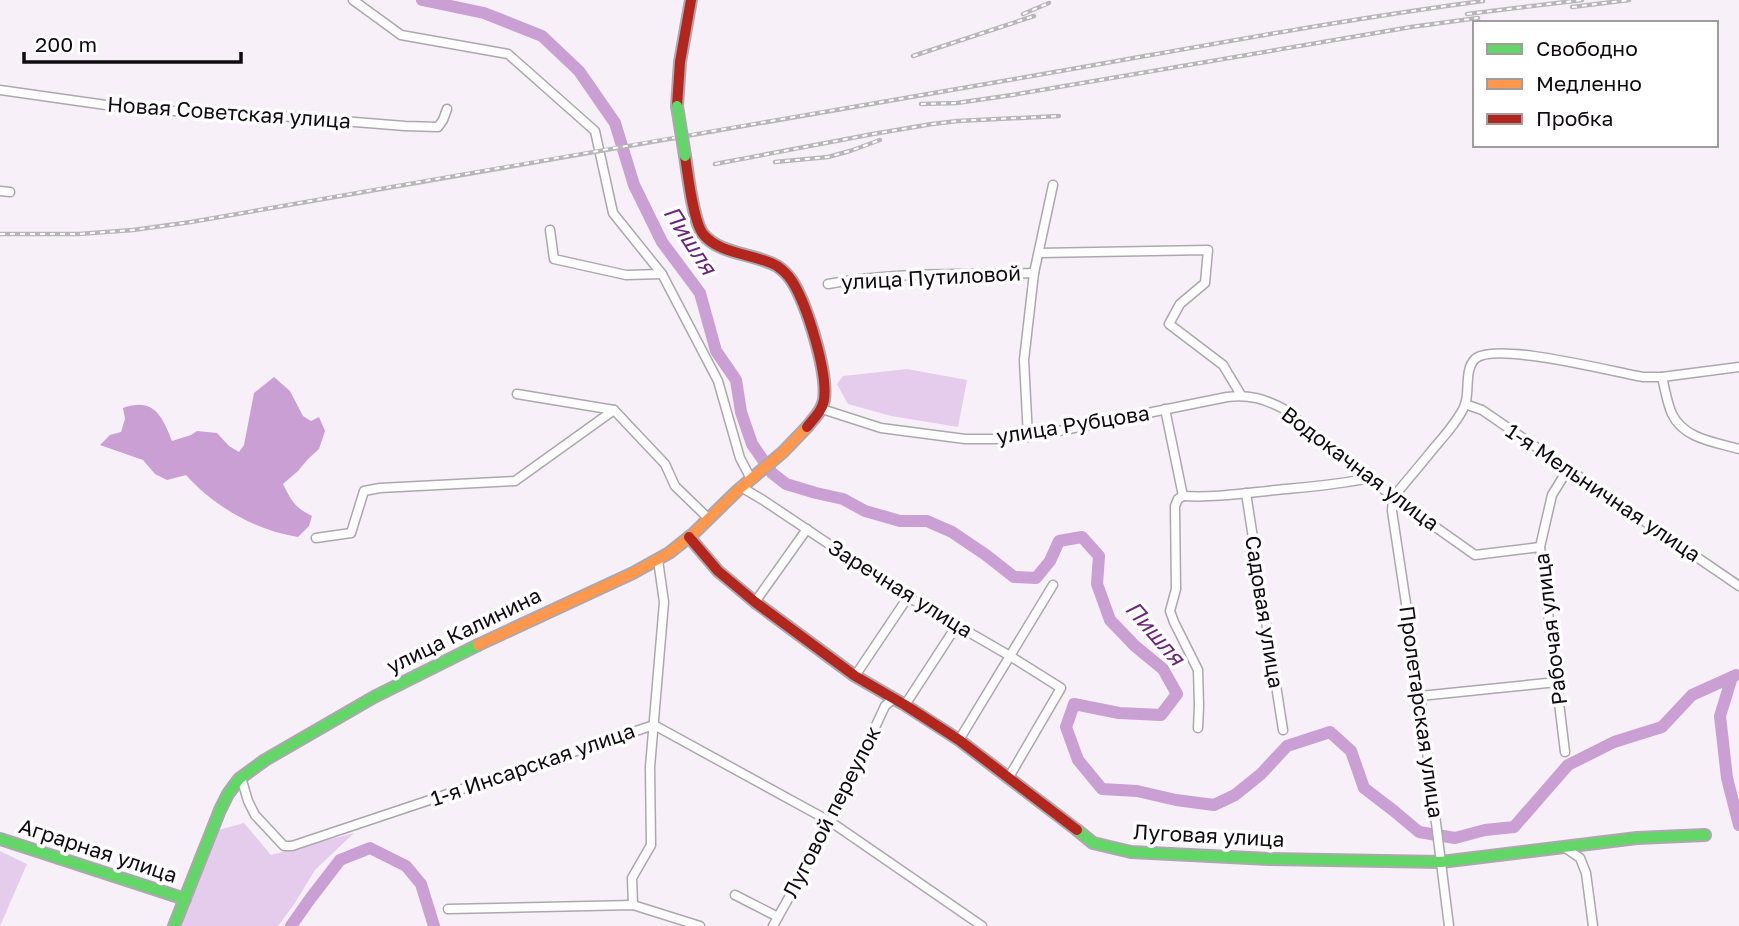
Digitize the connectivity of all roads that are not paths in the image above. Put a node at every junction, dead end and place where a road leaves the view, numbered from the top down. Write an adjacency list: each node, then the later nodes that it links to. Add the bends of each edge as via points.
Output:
1 (353, 0): 11 (street, via 401,35 508,54 595,131 613,213)
2 (691, 0): 18 (main road, bridge, via 677,106 698,226 710,242 777,266 797,287 821,366)
3 (0, 90): 4 (street, Новая Советская улица, via 141,110 405,126 438,127)
4 (447, 109)
5 (1053, 185): 9 (street)
6 (0, 191): 7 (street)
7 (10, 192)
8 (550, 230): 11 (street, via 554,259 626,275)
9 (1038, 253): 10 (street); 16 (street, via 1208,250 1205,283 1180,304 1168,324 1223,365)
10 (1034, 273): 12 (street, улица Путиловой, via 906,276); 21 (street, via 1024,360)
11 (662, 274): 24 (street, via 718,381 740,458)
12 (828, 284)
13 (1739, 367): 14 (street)
14 (1662, 377): 17 (street, via 1493,353 1478,356 1472,363); 22 (street, via 1672,414 1683,429)
15 (517, 394): 20 (street)
16 (1241, 395): 19 (street, улица Рубцова); 25 (street, Водокачная улица, via 1265,399 1284,409)
17 (1465, 404): 23 (street, 1-я Мельничная улица, via 1482,410); 29 (street, via 1454,424)
18 (822, 409): 21 (street, улица Рубцова, via 881,428 965,439); 24 (main road, улица Калинина, via 803,433)
19 (1165, 409): 21 (street, улица Рубцова); 28 (street)
20 (614, 410): 30 (street, via 665,464 675,486); 33 (street, via 515,481 364,491 351,533)
21 (1028, 437)
22 (1739, 449)
23 (1568, 469): 34 (street, Рабочая улица, via 1552,495); 37 (street, 1-я Мельничная улица)
24 (755, 476): 26 (main road, улица Калинина)
25 (1369, 478): 27 (street); 29 (street, Водокачная улица)
26 (741, 487): 30 (main road, улица Калинина); 31 (street, Заречная улица)
27 (1246, 493): 28 (street); 49 (street, Садовая улица)
28 (1183, 496): 48 (street, via 1175,506 1176,589 1170,611 1198,670)
29 (1393, 497): 34 (street, Водокачная улица, via 1475,555); 44 (street, Пролетарская улица)
30 (708, 518): 32 (main road, улица Калинина)
31 (807, 529): 38 (street, Заречная улица); 39 (street)
32 (689, 537): 35 (main road, улица Калинина); 39 (main road, Луговая улица, via 718,571)
33 (316, 538)
34 (1540, 547): 43 (street, Рабочая улица)
35 (659, 560): 47 (street, via 664,602); 52 (main road, улица Калинина, via 393,687)
36 (1053, 585): 41 (street)
37 (1739, 586)
38 (908, 597): 40 (street, Заречная улица); 42 (street)
39 (755, 602): 42 (main road, Луговая улица)
40 (957, 625): 41 (street, Заречная улица); 46 (street)
41 (1010, 656): 50 (street); 53 (street, Заречная улица, via 1061,688)
42 (855, 676): 45 (main road, Луговая улица)
43 (1557, 682): 44 (street); 51 (street, Рабочая улица)
44 (1420, 696): 58 (street, Пролетарская улица)
45 (893, 699): 46 (main road, Луговая улица); 54 (street, Луговой переулок, via 885,706)
46 (905, 705): 50 (main road, Луговая улица)
47 (654, 724): 52 (street, 1-я Инсарская улица, via 292,846 284,846 255,815); 54 (street, 1-я Инсарская улица); 61 (street, via 651,845 632,878)
48 (1198, 728)
49 (1283, 730)
50 (959, 740): 53 (main road, Луговая улица)
51 (1566, 752)
52 (241, 777): 60 (main road, улица Калинина, via 221,808)
53 (1009, 777): 58 (main road, Луговая улица, via 1093,843 1131,852)
54 (831, 822): 63 (street, Луговой переулок); 67 (street, 1-я Инсарская улица)
55 (1706, 835): 57 (main road, Луговая улица)
56 (0, 839): 60 (main road, Аграрная улица)
57 (1564, 847): 58 (main road, Луговая улица); 69 (street, via 1580,858 1586,873)
58 (1441, 862): 68 (street, Пролетарская улица)
59 (735, 895): 63 (street)
60 (185, 899): 64 (main road, улица Калинина)
61 (633, 905): 62 (street); 65 (street)
62 (448, 909)
63 (778, 917): 66 (street, Луговой переулок)
64 (174, 926)
65 (699, 926)
66 (773, 926)
67 (982, 926)
68 (1449, 926)
69 (1593, 926)

